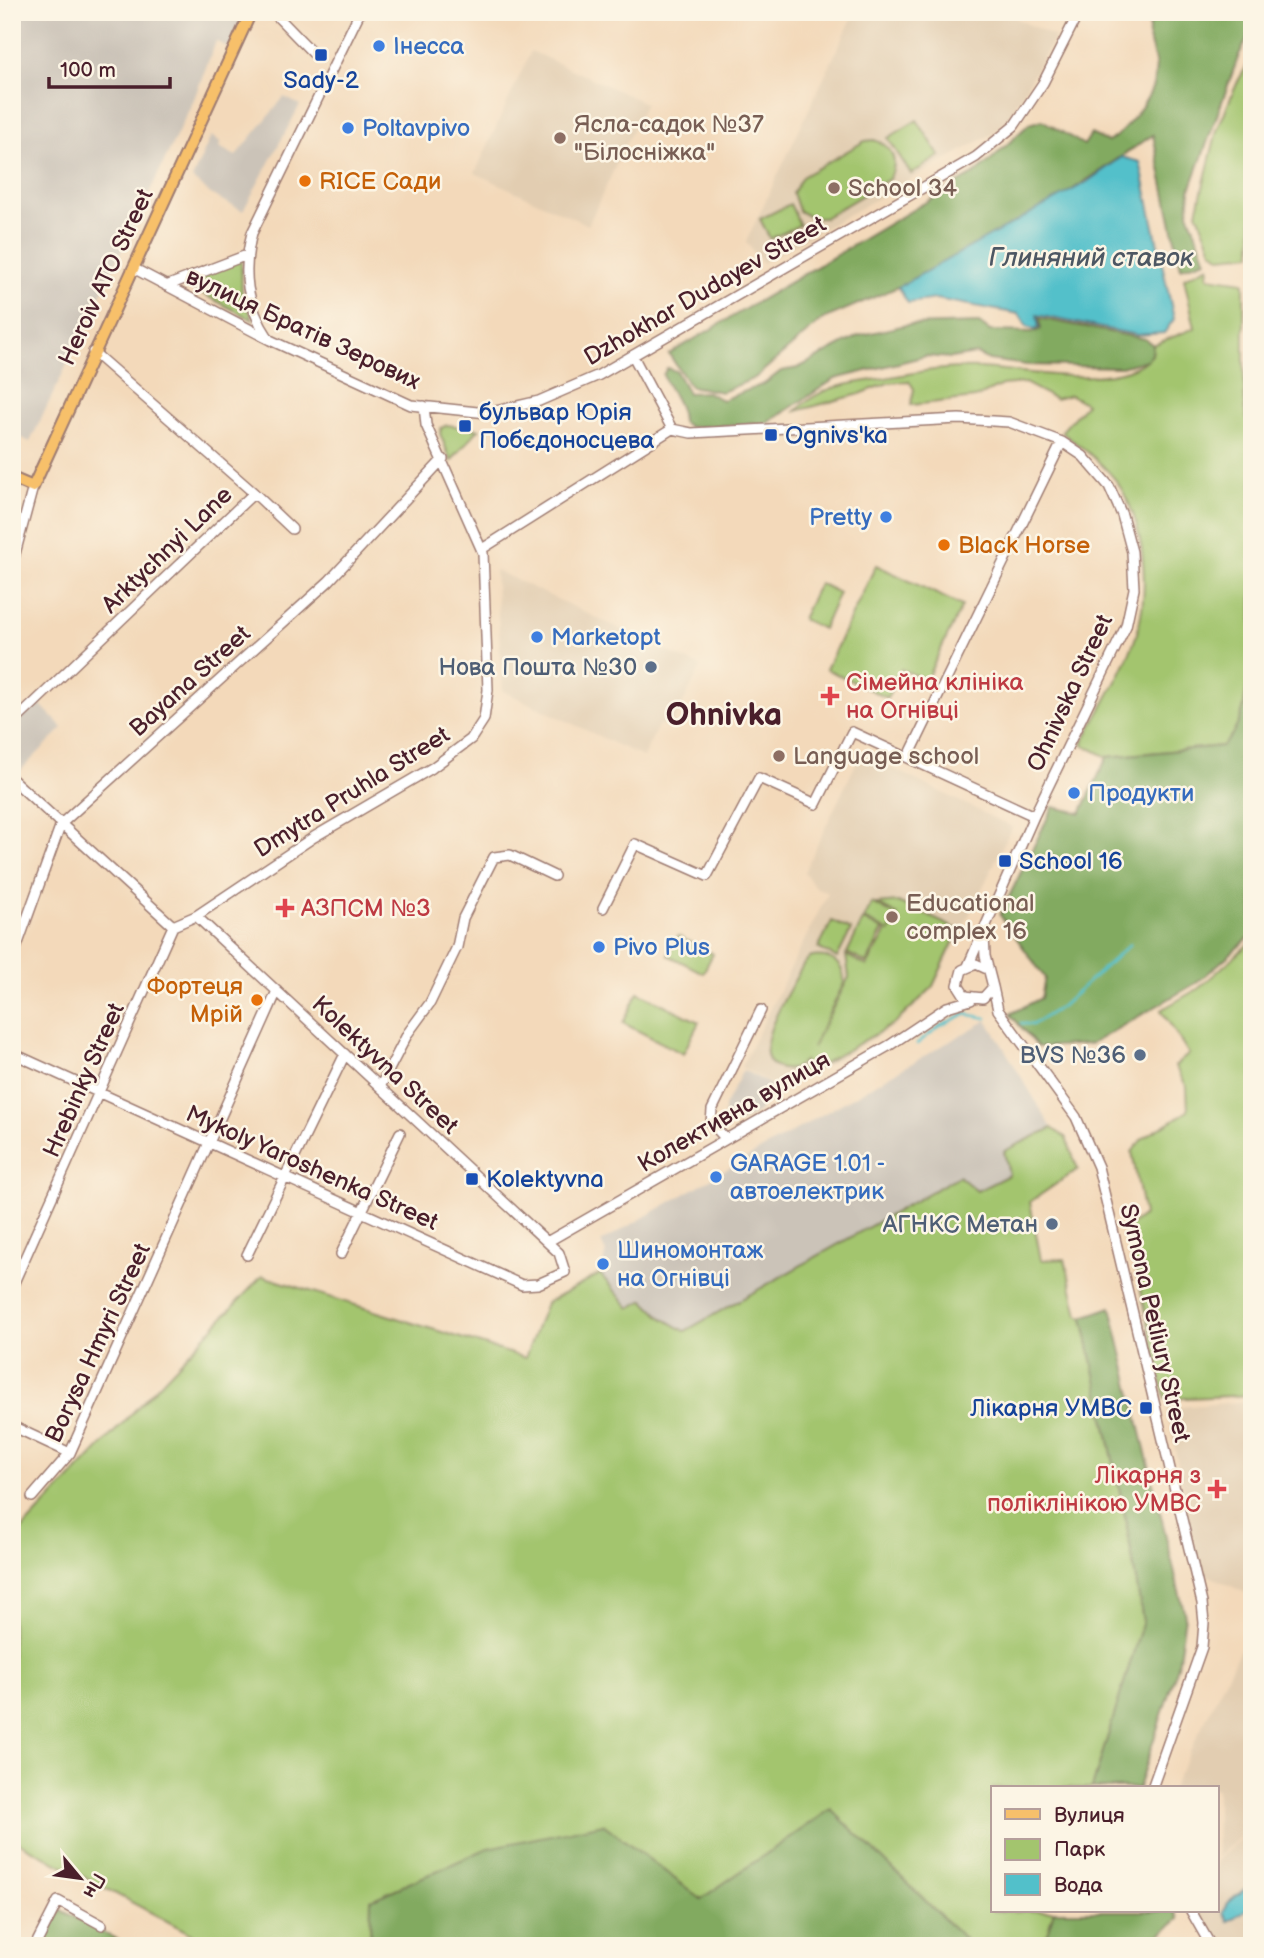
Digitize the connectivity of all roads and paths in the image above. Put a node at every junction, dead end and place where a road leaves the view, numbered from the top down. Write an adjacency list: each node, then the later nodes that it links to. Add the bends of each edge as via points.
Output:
1 (251, 12): 7 (main road, Heroiv ATO Street)
2 (273, 12): 5 (street)
3 (360, 12): 6 (street, via 257,219)
4 (1079, 12): 11 (street, Dzhokhar Dudayev Street, via 1043,83 1014,126 976,157)
5 (313, 53)
6 (247, 255): 8 (street, вулиця Братів Зерових); 9 (street, via 251,305)
7 (133, 268): 8 (street, вулиця Братів Зерових); 10 (main road, Heroiv ATO Street)
8 (166, 286): 9 (street, вулиця Братів Зерових)
9 (270, 340): 12 (street, вулиця Братів Зерових, via 411,405)
10 (93, 352): 17 (main road, Heroiv ATO Street); 18 (street, Arktychnyi Lane)
11 (633, 356): 12 (street, Dzhokhar Dudayev Street, via 538,401 487,413); 13 (street)
12 (424, 406): 15 (street, Dmytra Pruhla Street, via 426,425)
13 (672, 429): 14 (street, Ohnivska Street, via 691,433 959,419 1009,422); 20 (street)
14 (1062, 442): 23 (street); 25 (street, Ohnivska Street, via 1083,456 1109,486 1132,552 1134,589 1126,626)
15 (443, 459): 20 (street, Dmytra Pruhla Street); 26 (street, Bayana Street, via 329,581)
16 (12, 478): 17 (main road)
17 (33, 487): 21 (street, Heroiv ATO Street)
18 (254, 494): 19 (street); 22 (street, Arktychnyi Lane)
19 (292, 529)
20 (482, 549): 30 (street, Dmytra Pruhla Street, via 488,707 479,729 432,768 314,837)
21 (12, 565)
22 (12, 724)
23 (909, 756): 25 (street); 28 (street, via 852,732 816,804 759,778 707,876 635,844)
24 (12, 779): 26 (street)
25 (1034, 816): 29 (street, Ohnivska Street)
26 (61, 824): 31 (street); 32 (street, Bayana Street)
27 (554, 876): 44 (street, via 510,855 495,857 463,918 457,947 430,1003 408,1033)
28 (603, 908)
29 (993, 908): 33 (street, Ohnivska Street); 34 (street, Ohnivska Street, via 984,937)
30 (196, 916): 31 (street, Dmytra Pruhla Street); 37 (street, Kolektyvna Street)
31 (173, 926): 45 (street, Hrebinky Street)
32 (12, 960)
33 (968, 966): 34 (street); 35 (street, Ohnivska Street, via 960,973)
34 (988, 969): 36 (street, Ohnivska Street)
35 (958, 985): 38 (street); 41 (street, Колективна вулиця)
36 (993, 987): 38 (street, via 987,996); 40 (street, Symona Petliury Street)
37 (277, 991): 43 (street, Kolektyvna Street); 48 (street, Borysa Hmyri Street)
38 (974, 1000): 40 (street, Symona Petliury Street); 41 (street, Колективна вулиця, via 955,1003)
39 (761, 1010): 47 (street, via 712,1110 710,1123)
40 (998, 1010): 58 (street, Symona Petliury Street, via 1076,1117 1098,1167 1202,1602 1202,1647)
41 (938, 1014): 47 (street, Колективна вулиця)
42 (12, 1053): 45 (street, Mykoly Yaroshenka Street)
43 (345, 1054): 44 (street, Kolektyvna Street); 49 (street)
44 (380, 1087): 51 (street, Kolektyvna Street)
45 (100, 1094): 48 (street, Mykoly Yaroshenka Street); 54 (street, Hrebinky Street)
46 (400, 1133): 50 (street)
47 (726, 1139): 51 (street, Колективна вулиця)
48 (210, 1142): 49 (street, Mykoly Yaroshenka Street); 56 (street, Borysa Hmyri Street)
49 (286, 1176): 50 (street, Mykoly Yaroshenka Street); 53 (street)
50 (362, 1211): 51 (street, Mykoly Yaroshenka Street, via 522,1285 538,1284 565,1272 559,1253); 52 (street)
51 (547, 1242)
52 (341, 1254)
53 (247, 1255)
54 (12, 1287)
55 (12, 1426): 56 (street)
56 (70, 1453): 57 (street, Borysa Hmyri Street)
57 (32, 1497)
58 (1153, 1786)
59 (1192, 1912): 62 (street)
60 (102, 1925): 61 (street, via 58,1901)
61 (35, 1946)
62 (1211, 1946)

